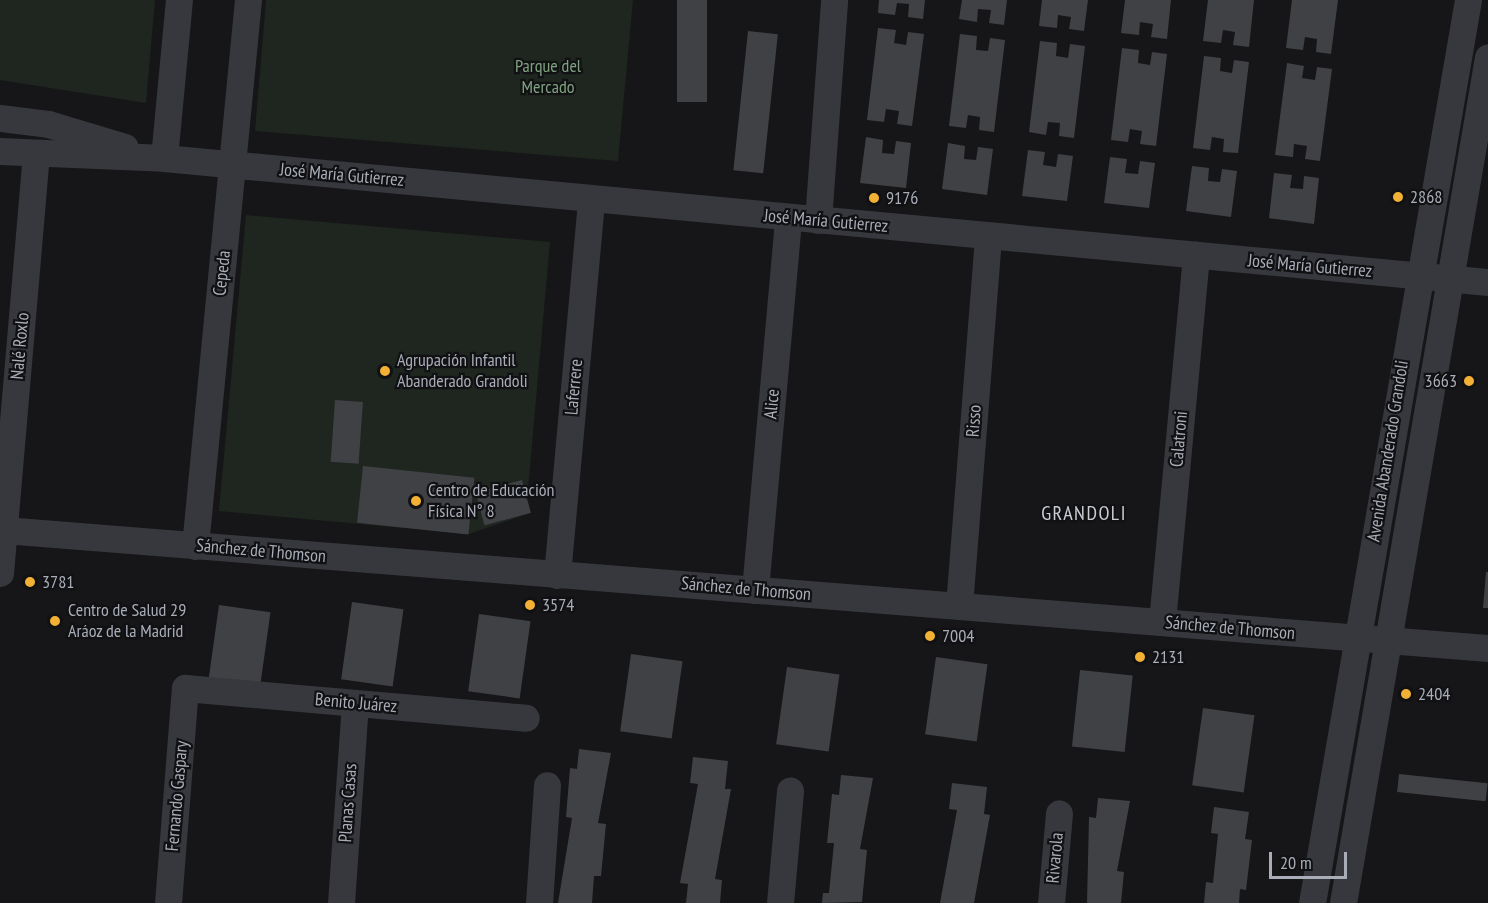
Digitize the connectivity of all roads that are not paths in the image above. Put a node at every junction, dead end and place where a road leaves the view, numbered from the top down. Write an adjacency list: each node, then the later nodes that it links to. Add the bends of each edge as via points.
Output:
1 (179, 0): 9 (street)
2 (248, 0): 10 (street, Cepeda)
3 (834, 0): 13 (street)
4 (1468, 0): 16 (street, Avenida Abanderado Grandoli)
5 (1488, 57): 17 (street, Avenida Abanderado Grandoli)
6 (0, 118): 9 (street, José María Gutierrez, via 48,124)
7 (0, 152): 8 (street, José María Gutierrez)
8 (36, 154): 9 (street, José María Gutierrez); 19 (street, Nalé Roxlo)
9 (164, 158): 10 (street, José María Gutierrez)
10 (233, 165): 11 (street, José María Gutierrez); 20 (street, Cepeda)
11 (591, 199): 12 (street, José María Gutierrez); 22 (street, Laferrere)
12 (788, 217): 13 (street, José María Gutierrez); 23 (street, Alice)
13 (818, 220): 14 (street, José María Gutierrez)
14 (988, 236): 15 (street, José María Gutierrez); 24 (street, Risso)
15 (1196, 255): 16 (street, José María Gutierrez); 25 (street, Calatroni)
16 (1417, 276): 17 (street, José María Gutierrez); 26 (street, Avenida Abanderado Grandoli)
17 (1448, 278): 18 (street, José María Gutierrez); 27 (street, Avenida Abanderado Grandoli)
18 (1488, 282)
19 (4, 530): 20 (street, Sánchez de Thomson); 21 (street, Nalé Roxlo)
20 (195, 546): 22 (street, Sánchez de Thomson)
21 (0, 573)
22 (557, 574): 23 (street, Sánchez de Thomson)
23 (755, 590): 24 (street, Sánchez de Thomson)
24 (959, 606): 25 (street, Sánchez de Thomson)
25 (1162, 622): 26 (street, Sánchez de Thomson)
26 (1357, 638): 27 (street, Sánchez de Thomson); 40 (street, Avenida Abanderado Grandoli)
27 (1389, 640): 28 (street, Sánchez de Thomson); 41 (street, Avenida Abanderado Grandoli)
28 (1488, 648)
29 (185, 688): 30 (street, Benito Juárez); 35 (street, Fernando Gaspary)
30 (355, 703): 31 (street, Benito Juárez); 36 (street, Planas Casas)
31 (526, 718)
32 (547, 785): 37 (street)
33 (790, 790): 38 (street)
34 (1059, 813): 39 (street, Rivarola)
35 (168, 903)
36 (341, 903)
37 (539, 903)
38 (780, 903)
39 (1051, 903)
40 (1312, 903)
41 (1343, 903)

